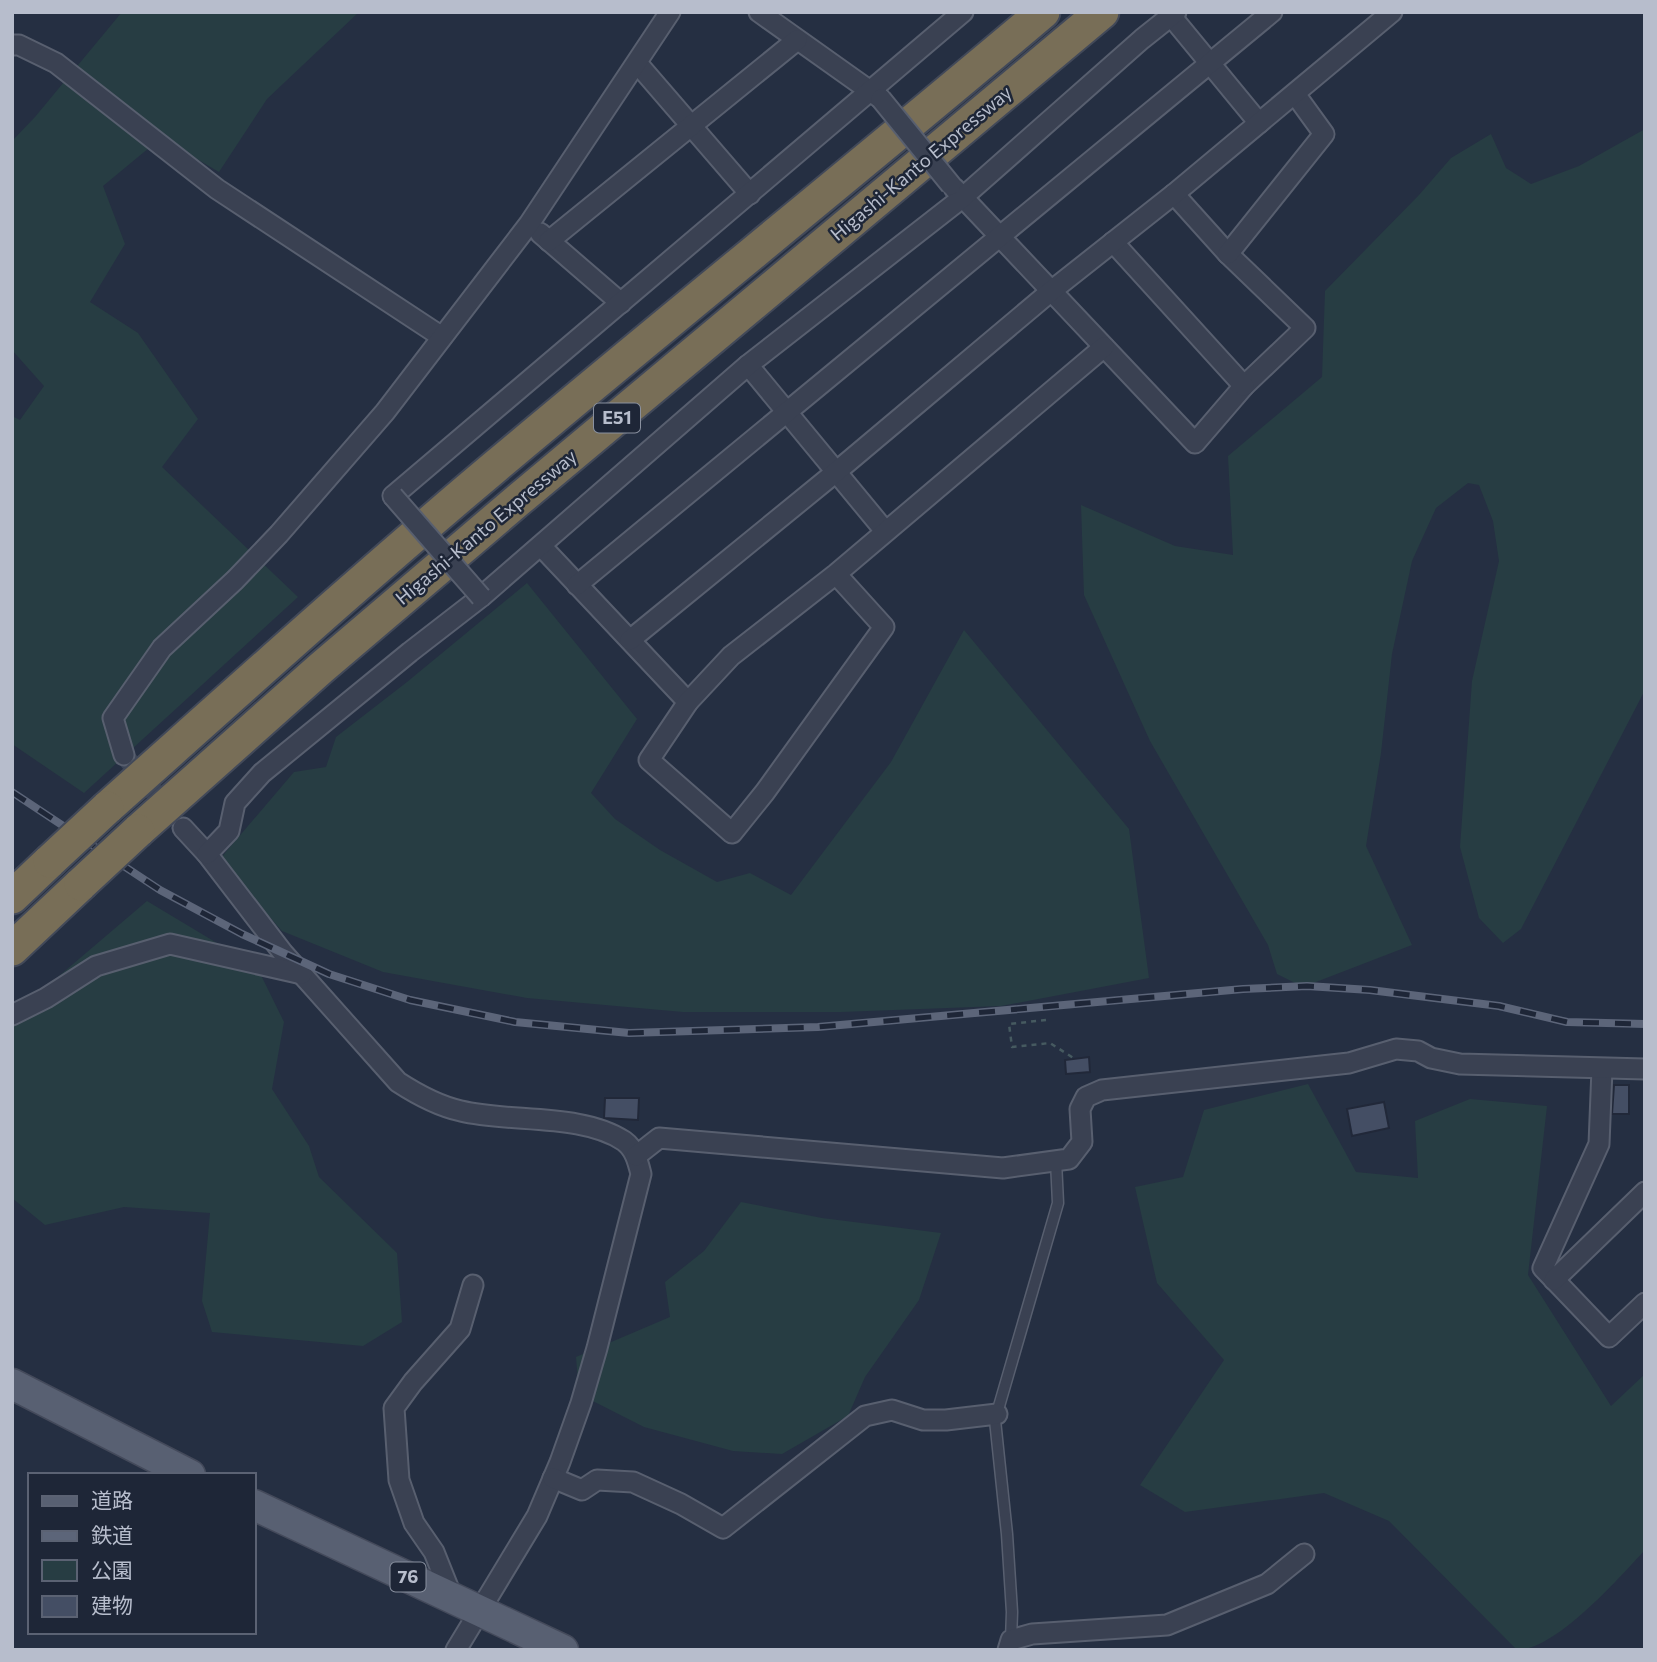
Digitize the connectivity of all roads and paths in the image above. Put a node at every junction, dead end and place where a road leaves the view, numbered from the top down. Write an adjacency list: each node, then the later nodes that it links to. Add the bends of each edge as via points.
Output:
1 (670, 12): 11 (street)
2 (759, 12): 9 (street)
3 (963, 12): 14 (street)
4 (1043, 12): 43 (highway, Higashi-Kanto Expressway / E51, bridge, via 436,517)
5 (1102, 12): 44 (highway, Higashi-Kanto Expressway / E51, bridge, via 321,668)
6 (1272, 12): 12 (street)
7 (1392, 12): 13 (street)
8 (1173, 14): 12 (street); 17 (street)
9 (797, 40): 14 (street); 16 (street)
10 (12, 45): 27 (street, via 56,64 217,190)
11 (637, 63): 16 (street); 20 (street)
12 (1210, 63): 15 (street); 21 (street)
13 (1295, 94): 15 (street); 24 (street, via 1324,134)
14 (876, 95): 17 (street, bridge); 18 (street)
15 (1259, 123): 19 (street)
16 (691, 125): 18 (street); 22 (street)
17 (956, 191): 21 (street); 29 (street)
18 (750, 194): 26 (street)
19 (1174, 194): 23 (street); 24 (street)
20 (528, 224): 22 (street); 27 (street)
21 (998, 237): 25 (street); 31 (street)
22 (549, 241): 26 (street)
23 (1113, 242): 25 (street); 30 (street)
24 (1228, 254): 30 (street, via 1305,328)
25 (1050, 292): 28 (street); 32 (street)
26 (621, 303): 37 (street, bridge, via 393,496)
27 (442, 337): 40 (street, via 386,412 279,534 162,648 113,718)
28 (1104, 347): 30 (street, via 1195,443); 33 (street)
29 (748, 365): 31 (street); 34 (street)
30 (1244, 386)
31 (787, 413): 32 (street); 36 (street)
32 (836, 472): 33 (street); 38 (street)
33 (885, 531): 35 (street)
34 (541, 546): 36 (street); 37 (street)
35 (836, 575): 39 (street, via 731,656); 39 (street, via 884,627 732,833 649,760)
36 (577, 584): 38 (street)
37 (481, 597): 42 (street, via 262,773 235,803 229,831)
38 (630, 640): 39 (street)
39 (688, 702)
40 (124, 755)
41 (183, 828): 42 (street)
42 (208, 854): 45 (street)
43 (12, 897)
44 (12, 948)
45 (302, 974): 46 (street, via 170,944 96,966); 51 (street, via 398,1082 422,1098 462,1112 594,1127 626,1142)
46 (12, 1015)
47 (1046, 1020): 48 (path, via 1010,1024 1012,1047 1050,1043)
48 (1075, 1059)
49 (1602, 1069): 50 (street); 52 (street, via 1461,1064 1396,1049 1349,1063 1102,1090 1086,1097 1080,1109 1082,1142 1069,1159); 54 (street, via 1598,1144 1543,1268)
50 (1645, 1069)
51 (636, 1156): 52 (street, via 659,1138 1003,1168); 60 (street, via 641,1174 597,1348)
52 (1056, 1161): 58 (lane, via 1058,1203)
53 (1645, 1192): 54 (street)
54 (1554, 1280): 56 (street, via 1609,1337)
55 (473, 1285): 63 (street, via 460,1329 394,1408 399,1480 414,1523 434,1552)
56 (1645, 1303)
57 (12, 1384): 59 (main road)
58 (997, 1414): 60 (street, via 923,1420 892,1410 865,1416 723,1528 633,1482 597,1480 582,1490); 65 (lane, via 1012,1612)
59 (186, 1473)
60 (553, 1478): 64 (street, via 537,1516)
61 (256, 1506): 63 (main road, 76)
62 (1304, 1555): 65 (street, via 1267,1584 1167,1625 1032,1634)
63 (452, 1597): 64 (main road, 76)
64 (482, 1611): 66 (street); 67 (main road, 76)
65 (1009, 1645)
66 (456, 1650)
67 (563, 1650)

